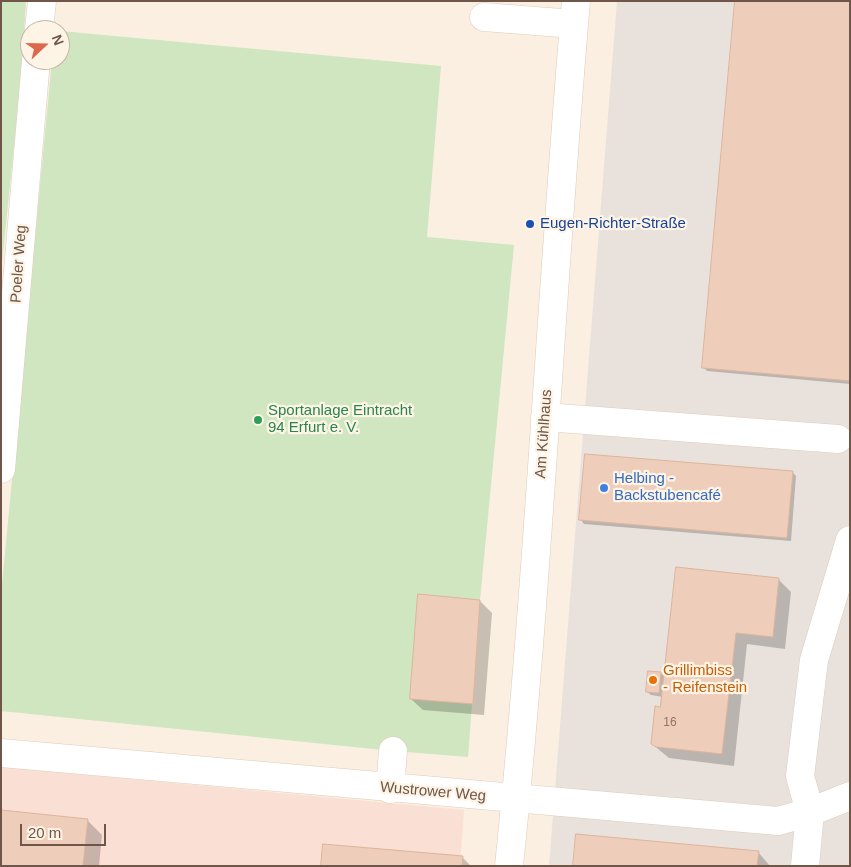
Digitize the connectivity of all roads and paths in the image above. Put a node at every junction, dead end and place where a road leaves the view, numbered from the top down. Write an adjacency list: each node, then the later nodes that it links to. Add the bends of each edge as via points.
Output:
1 (42, 1): 4 (street)
2 (575, 13): 3 (street); 6 (street, Am Kühlhaus)
3 (484, 17)
4 (41, 20)
5 (35, 70): 8 (street, Poeler Weg)
6 (545, 417): 7 (street); 14 (street, Am Kühlhaus)
7 (838, 439)
8 (1, 469)
9 (848, 549): 15 (street, via 814,660 800,776)
10 (393, 751): 12 (street)
11 (1, 753): 12 (street, Wustrower Weg)
12 (390, 788): 14 (street, Wustrower Weg)
13 (850, 796): 15 (street, Wustrower Weg)
14 (516, 800): 15 (street, Wustrower Weg, via 778,821); 16 (street, Am Kühlhaus)
15 (810, 812): 17 (street)
16 (509, 866)
17 (805, 866)

